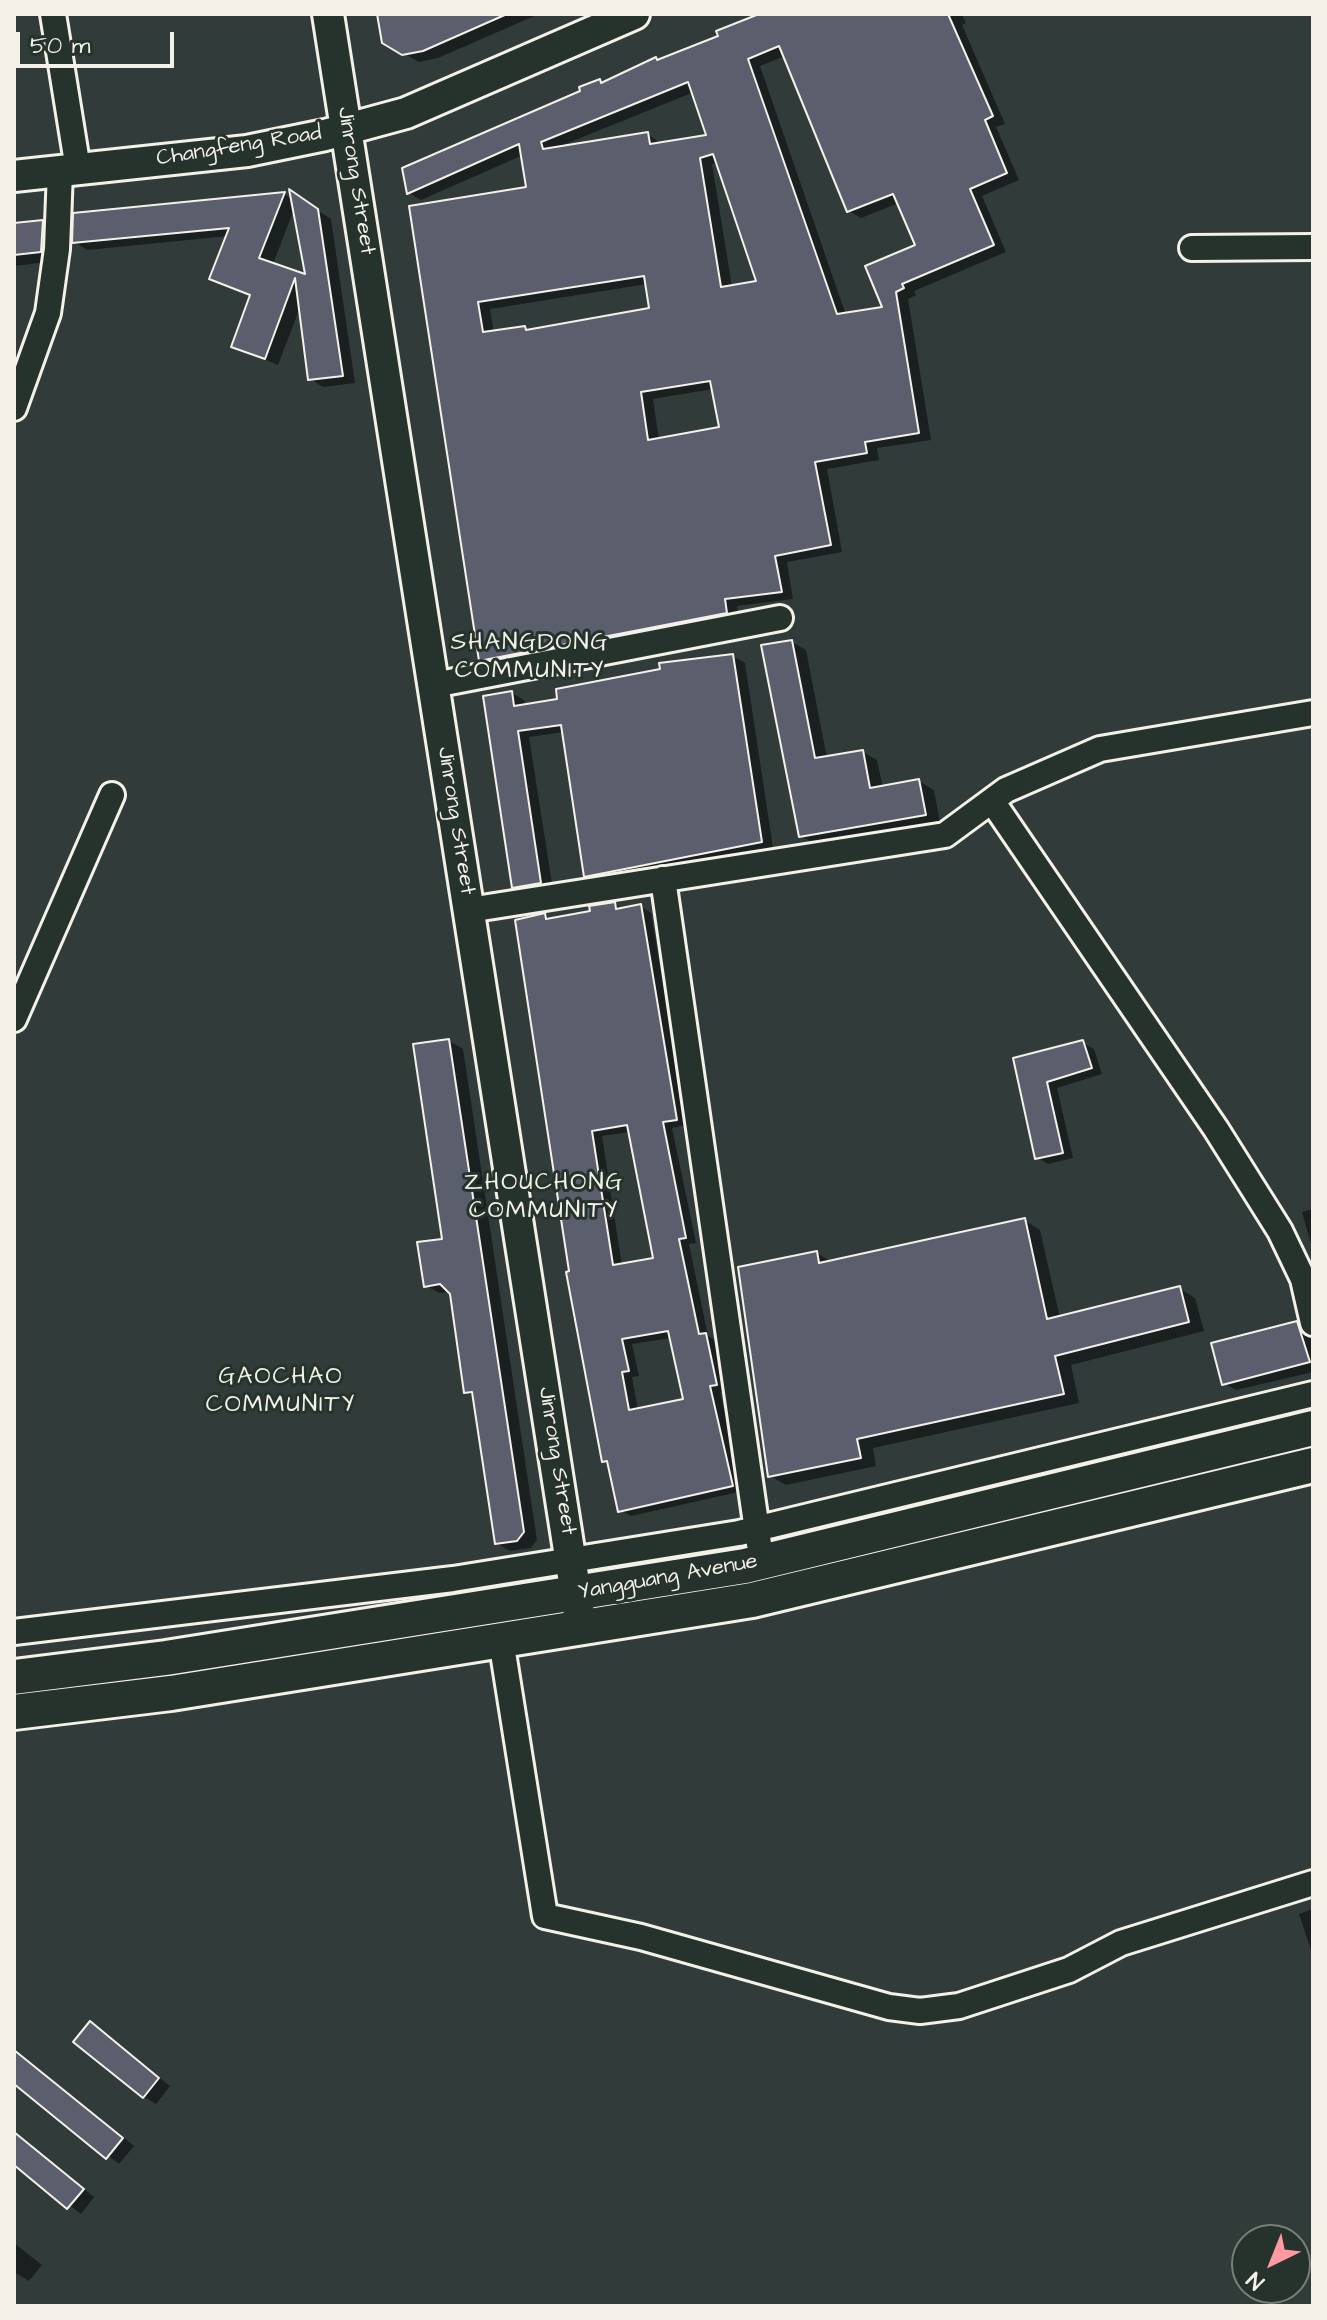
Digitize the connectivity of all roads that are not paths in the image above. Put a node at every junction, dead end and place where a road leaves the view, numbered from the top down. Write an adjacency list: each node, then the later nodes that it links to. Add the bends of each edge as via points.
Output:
1 (53, 14): 5 (street)
2 (328, 14): 4 (street, Jinrong Street)
3 (634, 14): 4 (street, Changfeng Road, via 406,113)
4 (346, 129): 5 (street, Changfeng Road, via 247,151); 11 (street, Jinrong Street)
5 (69, 170): 6 (street, Changfeng Road); 9 (street, via 48,313)
6 (14, 176)
7 (1313, 247): 8 (street)
8 (1192, 248)
9 (14, 408)
10 (780, 618): 11 (street)
11 (434, 685): 16 (street, Jinrong Street)
12 (1313, 713): 14 (street, via 1100,749)
13 (112, 795): 17 (street)
14 (992, 801): 15 (street, via 945,835); 18 (street, via 1280,1231 1303,1279)
15 (663, 879): 16 (street); 22 (street)
16 (469, 910): 23 (street, Jinrong Street)
17 (14, 1019)
18 (1313, 1323)
19 (1313, 1394): 22 (street)
20 (1313, 1428): 22 (main road, Yangguang Avenue)
21 (1313, 1465): 25 (main road, Yangguang Avenue, via 752,1600)
22 (760, 1546): 23 (street); 24 (main road, Yangguang Avenue)
23 (571, 1560): 24 (street, Jinrong Street); 26 (street)
24 (576, 1593): 25 (street, Jinrong Street); 28 (main road, Yangguang Avenue)
25 (582, 1628): 27 (main road, Yangguang Avenue)
26 (14, 1632)
27 (501, 1640): 29 (main road, Yangguang Avenue, via 171,1693); 30 (street, via 545,1916 920,2011 959,2006 1069,1970 1121,1943)
28 (14, 1677)
29 (14, 1712)
30 (1313, 1883)

